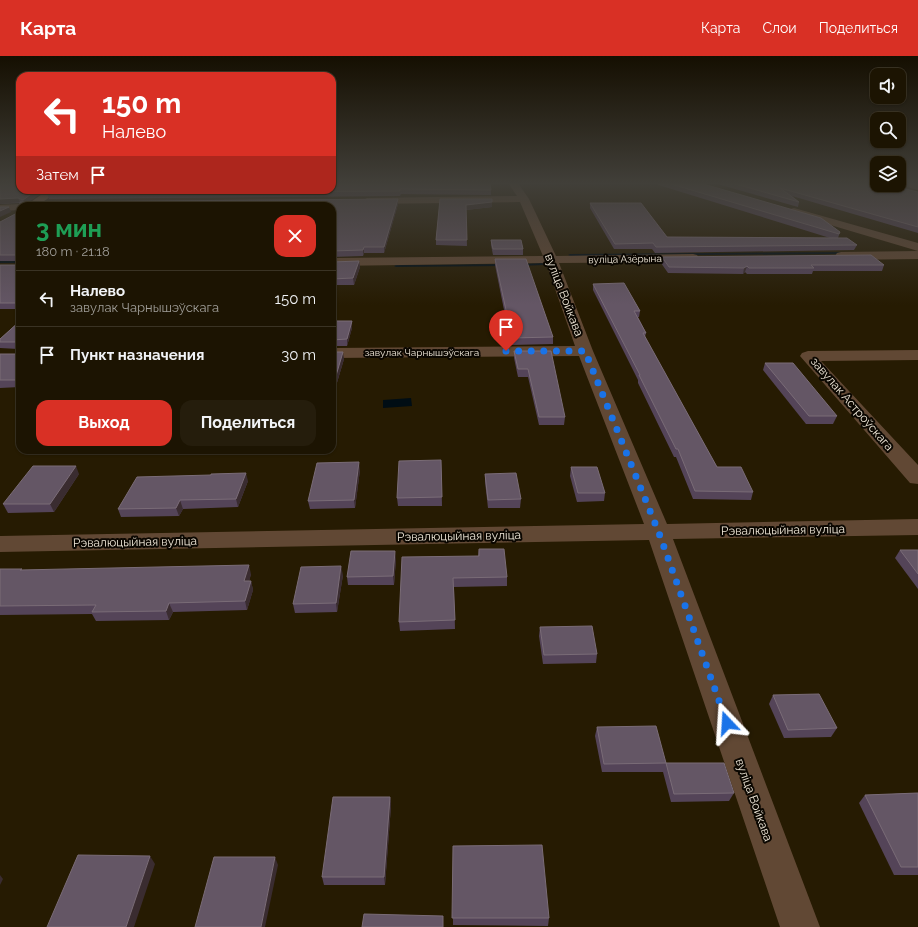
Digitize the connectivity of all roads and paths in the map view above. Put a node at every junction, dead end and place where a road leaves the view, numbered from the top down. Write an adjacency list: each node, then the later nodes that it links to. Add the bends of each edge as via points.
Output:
1 (534, 224): 7 (street, вуліца Войкава)
2 (838, 224): 3 (street)
3 (918, 247)
4 (918, 255): 5 (street)
5 (830, 256)
6 (702, 258): 7 (street, вуліца Азёрына)
7 (551, 259): 8 (street, вуліца Азёрына); 9 (street, вуліца Войкава)
8 (336, 262)
9 (585, 351): 10 (street, завулак Чарнышэўскага); 14 (street, вуліца Войкава)
10 (336, 353)
11 (918, 355): 12 (street, завулак Астроўскага, via 808,356)
12 (918, 478)
13 (918, 527): 14 (street, Рэвалюцыйная вуліца)
14 (659, 533): 15 (street, Рэвалюцыйная вуліца); 16 (street, вуліца Войкава)
15 (0, 544)
16 (800, 927)

